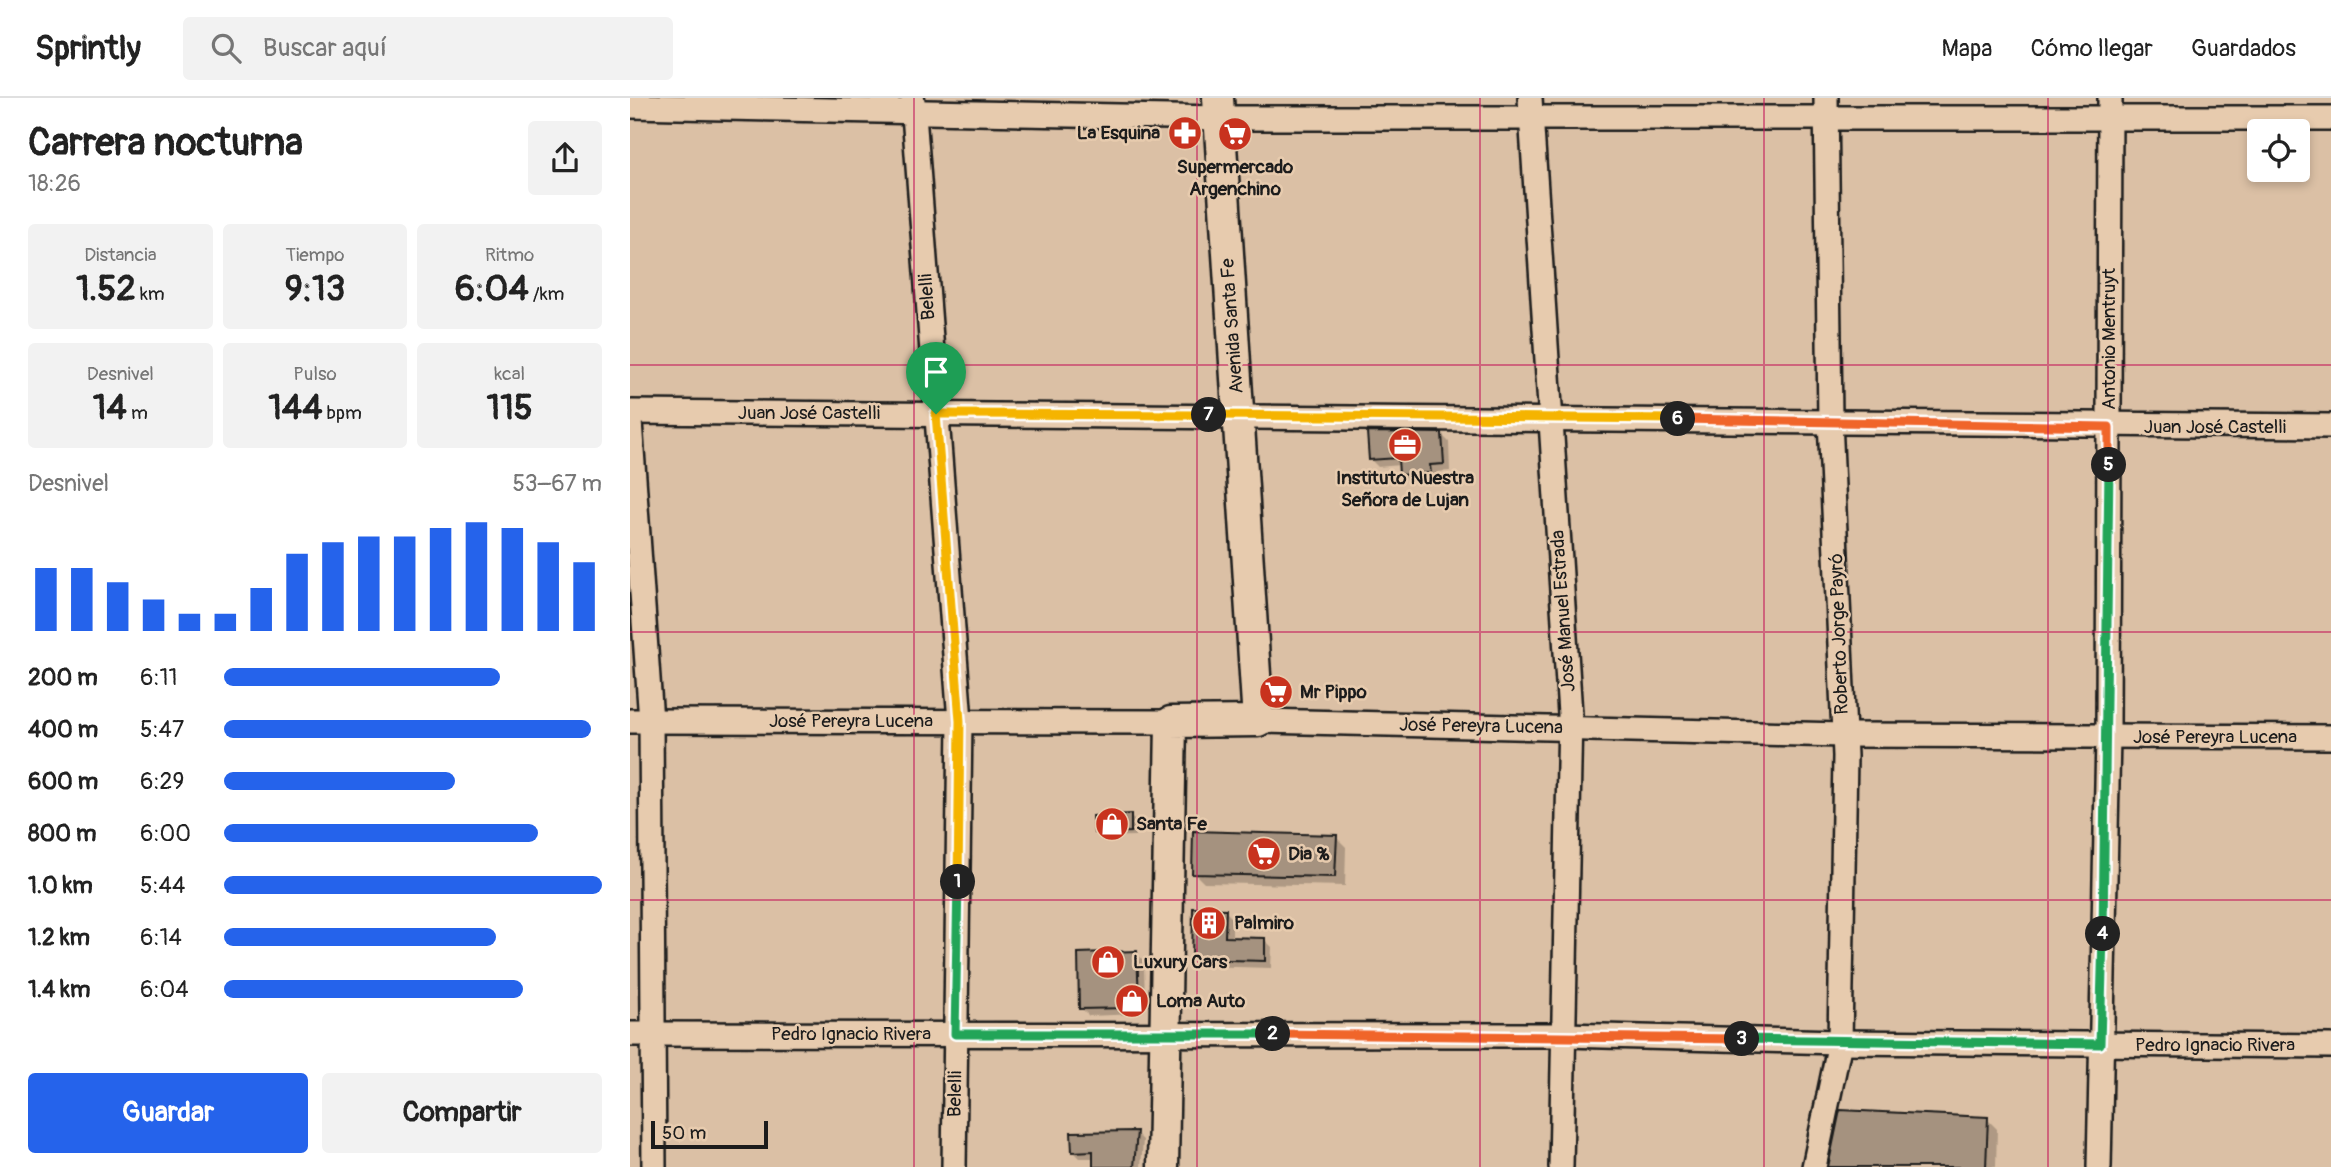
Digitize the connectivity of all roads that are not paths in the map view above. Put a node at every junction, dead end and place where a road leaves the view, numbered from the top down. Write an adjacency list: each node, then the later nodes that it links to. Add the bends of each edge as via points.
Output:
1 (630, 106): 2 (street)
2 (913, 106): 3 (street); 10 (street, Belelli)
3 (1219, 108): 4 (street); 11 (main road, Avenida Santa Fe)
4 (1531, 108): 5 (street); 12 (street, José Manuel Estrada)
5 (1826, 108): 6 (street); 13 (street, Roberto Jorge Payró)
6 (2110, 108): 7 (street); 16 (street, Antonio Mentruyt)
7 (2263, 108): 8 (street)
8 (2331, 118)
9 (630, 412): 10 (street, Juan José Castelli)
10 (936, 414): 11 (street, Juan José Castelli); 18 (street, Belelli)
11 (1238, 415): 12 (street, Juan José Castelli); 19 (main road, Avenida Santa Fe)
12 (1550, 419): 13 (street, Juan José Castelli); 21 (street, José Manuel Estrada)
13 (1830, 420): 16 (street, Juan José Castelli); 22 (street, Roberto Jorge Payró)
14 (630, 421): 17 (street)
15 (2331, 426): 16 (street, Juan José Castelli)
16 (2109, 427): 23 (street, Antonio Mentruyt)
17 (641, 721): 18 (street, José Pereyra Lucena); 26 (street)
18 (960, 721): 20 (street, José Pereyra Lucena); 27 (street, Belelli)
19 (1258, 721): 20 (main road, José Pereyra Lucena); 21 (street, José Pereyra Lucena)
20 (1171, 722): 28 (main road)
21 (1569, 728): 22 (street, José Pereyra Lucena); 29 (street, José Manuel Estrada)
22 (1843, 735): 23 (street, José Pereyra Lucena); 30 (street, Roberto Jorge Payró)
23 (2108, 736): 24 (street, José Pereyra Lucena); 31 (street, Antonio Mentruyt)
24 (2331, 737)
25 (630, 1034): 26 (street, Pedro Ignacio Rivera)
26 (655, 1034): 27 (street, Pedro Ignacio Rivera); 33 (street)
27 (955, 1034): 28 (street, Pedro Ignacio Rivera); 34 (street, Belelli)
28 (1165, 1034): 29 (street, Pedro Ignacio Rivera); 35 (main road)
29 (1564, 1035): 30 (street, Pedro Ignacio Rivera); 36 (street, José Manuel Estrada)
30 (1840, 1042): 31 (street, Pedro Ignacio Rivera); 37 (street, Roberto Jorge Payró)
31 (2100, 1044): 32 (street, Pedro Ignacio Rivera); 38 (street, Antonio Mentruyt)
32 (2331, 1046)
33 (654, 1167)
34 (954, 1167)
35 (1163, 1167)
36 (1561, 1167)
37 (1814, 1167)
38 (2099, 1167)

